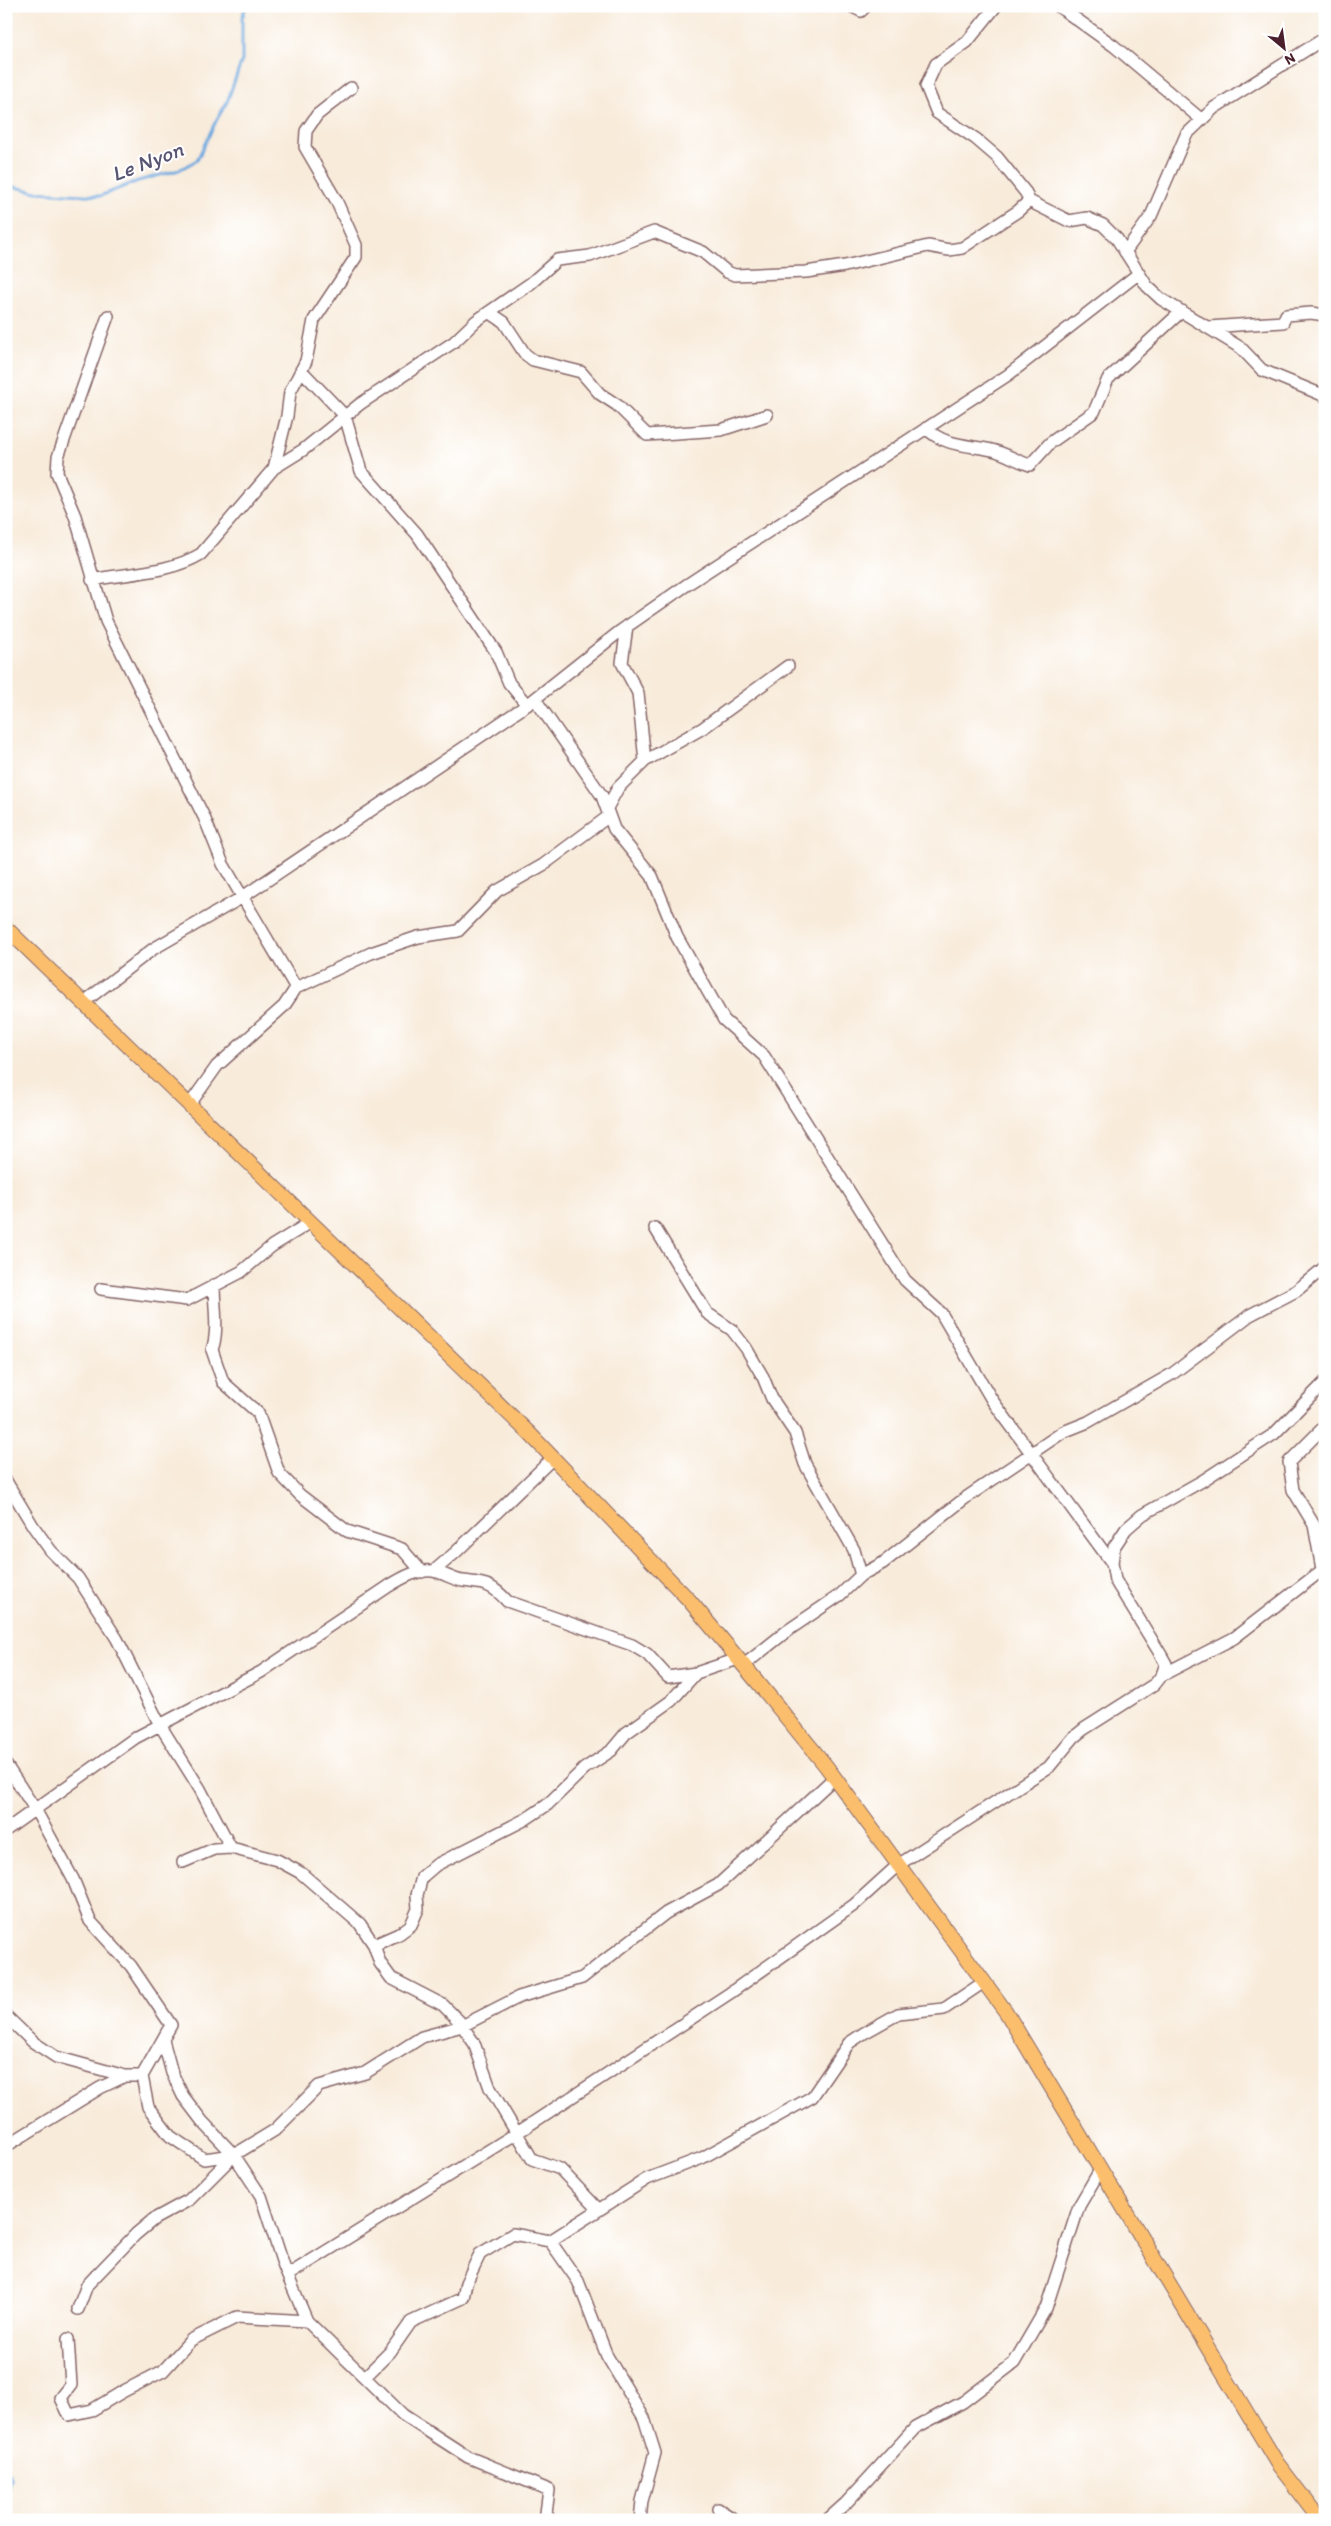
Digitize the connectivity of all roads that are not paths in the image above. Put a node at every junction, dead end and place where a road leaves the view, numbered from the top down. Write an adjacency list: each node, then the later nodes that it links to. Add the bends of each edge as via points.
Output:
1 (851, 6): 2 (street, via 861,11)
2 (866, 6)
3 (996, 6): 8 (street, via 967,42 936,64 926,86 937,112 997,158)
4 (1058, 6): 7 (street, via 1114,46)
5 (1325, 38): 7 (street, via 1214,108)
6 (351, 88): 16 (street, via 317,115 306,131 305,147 336,200 356,245 356,257 314,320)
7 (1202, 120): 9 (street, via 1186,135 1151,216)
8 (1029, 201): 9 (street, via 1069,221 1087,218 1103,225); 12 (street, via 962,248 949,250 928,246 806,272 735,275 683,242 654,232 644,234 590,256 557,260)
9 (1125, 252): 10 (street)
10 (1138, 274): 11 (street, via 1147,286); 20 (street, via 1008,375)
11 (1182, 311): 15 (street); 20 (street, via 1108,379 1094,412 1050,443 1030,464 995,451 935,438)
12 (489, 312): 18 (street, via 504,322 525,354 533,360 581,372 600,394 628,415 647,435 722,430); 19 (street, via 454,342)
13 (1325, 315): 15 (street, via 1286,315 1283,322)
14 (108, 316): 22 (street, via 58,458 57,473 75,516)
15 (1209, 326): 17 (street, via 1241,348 1262,370)
16 (302, 370): 19 (street); 21 (street, via 290,392)
17 (1325, 396)
18 (767, 415)
19 (346, 416): 21 (street, via 304,450); 25 (street, via 361,471 417,534 496,652 509,684)
20 (926, 428): 23 (street)
21 (274, 468): 22 (street, via 208,546 187,562)
22 (92, 580): 28 (street, via 106,621)
23 (627, 626): 25 (street); 26 (street, via 622,662 638,693)
24 (788, 666): 26 (street, via 703,728)
25 (531, 702): 27 (street, via 602,796); 28 (street)
26 (645, 761): 27 (street, via 618,788)
27 (608, 812): 30 (street, via 543,865 496,891 458,931 418,938 371,953); 40 (street, via 614,830 652,876 677,937 724,1020 764,1056 905,1280 941,1313 992,1400)
28 (241, 898): 30 (street); 31 (street, via 153,948)
29 (6, 928): 31 (main road)
30 (296, 988): 32 (street, via 284,1006 217,1066)
31 (84, 1002): 32 (main road)
32 (190, 1104): 33 (main road)
33 (311, 1222): 36 (street, via 272,1246 241,1272); 41 (main road)
34 (655, 1228): 47 (street, via 707,1312 732,1330 746,1348 795,1433 805,1464 854,1550)
35 (1325, 1267): 40 (street, via 1296,1291 1250,1315 1172,1374 1088,1422 1063,1432)
36 (214, 1286): 37 (street, via 187,1300); 46 (street, via 217,1336 212,1350 223,1382 258,1414 279,1473 300,1495 347,1531 402,1549)
37 (101, 1289)
38 (1325, 1382): 43 (street, via 1274,1434 1142,1515 1126,1529 1114,1547)
39 (1325, 1426): 44 (street, via 1289,1462 1293,1490 1314,1525)
40 (1031, 1454): 43 (street); 47 (street, via 964,1499 883,1563)
41 (553, 1458): 45 (street); 48 (main road, via 689,1600)
42 (6, 1481): 51 (street, via 33,1526 78,1578 118,1640)
43 (1112, 1563): 50 (street, via 1115,1580 1166,1664)
44 (1323, 1569): 50 (street, via 1234,1638)
45 (434, 1571): 46 (street); 49 (street, via 461,1581 480,1582 496,1589 507,1601 632,1645 647,1654 668,1677)
46 (422, 1572): 51 (street, via 408,1575 389,1586 261,1672)
47 (861, 1575): 48 (street, via 840,1595)
48 (741, 1662): 49 (street); 53 (main road)
49 (696, 1673): 59 (street, via 670,1701 626,1733 611,1751 585,1768 547,1805 436,1865 422,1877 417,1895 418,1910 411,1925)
50 (1162, 1675): 58 (street, via 1155,1684 1084,1728 1049,1767 1031,1781)
51 (160, 1725): 54 (street, via 136,1738); 56 (street)
52 (6, 1765): 54 (street)
53 (834, 1778): 58 (main road); 62 (street, via 718,1886 666,1913 582,1978 519,1997)
54 (35, 1809): 55 (street); 63 (street, via 73,1879 90,1922 131,1966 171,2025)
55 (6, 1830)
56 (232, 1848): 57 (street, via 214,1849); 59 (street, via 277,1860 301,1873 360,1924)
57 (183, 1862)
58 (898, 1865): 60 (main road); 66 (street, via 854,1905 730,1993)
59 (374, 1945): 62 (street, via 380,1963 391,1978 443,2004)
60 (984, 1982): 69 (main road, via 1021,2036); 70 (street, via 944,2008 898,2014 864,2033 849,2043 812,2097 702,2158 647,2179)
61 (6, 2016): 64 (street, via 33,2042 56,2057)
62 (462, 2026): 66 (street, via 474,2043 490,2088); 68 (street, via 422,2037 365,2073 319,2086 276,2130)
63 (163, 2040): 65 (street); 68 (street, via 172,2073 183,2096 202,2122)
64 (125, 2076): 65 (street); 67 (street, via 74,2103)
65 (142, 2076): 68 (street, via 148,2107 170,2136 204,2159)
66 (517, 2133): 70 (street, via 532,2159 560,2170); 72 (street)
67 (6, 2146)
68 (234, 2155): 72 (street, via 261,2196); 73 (street, via 189,2200 154,2219 136,2234 87,2285)
69 (1100, 2170): 81 (street, via 1079,2206 1046,2308 1014,2363 963,2402 915,2428); 82 (main road, via 1277,2463)
70 (599, 2210): 71 (street)
71 (550, 2242): 76 (street, via 513,2234 480,2254 466,2283 463,2298 411,2322 390,2352); 79 (street, via 578,2281 607,2356 647,2426 655,2453)
72 (288, 2275): 74 (street)
73 (78, 2309)
74 (307, 2321): 75 (street, via 238,2317 190,2340 163,2371 92,2410 69,2415 62,2398 71,2385); 76 (street)
75 (68, 2339)
76 (365, 2378): 78 (street, via 403,2415 468,2457 549,2490 546,2513)
77 (718, 2509): 80 (street)
78 (550, 2520)
79 (640, 2520)
80 (735, 2520)
81 (827, 2520)
82 (1323, 2520)

